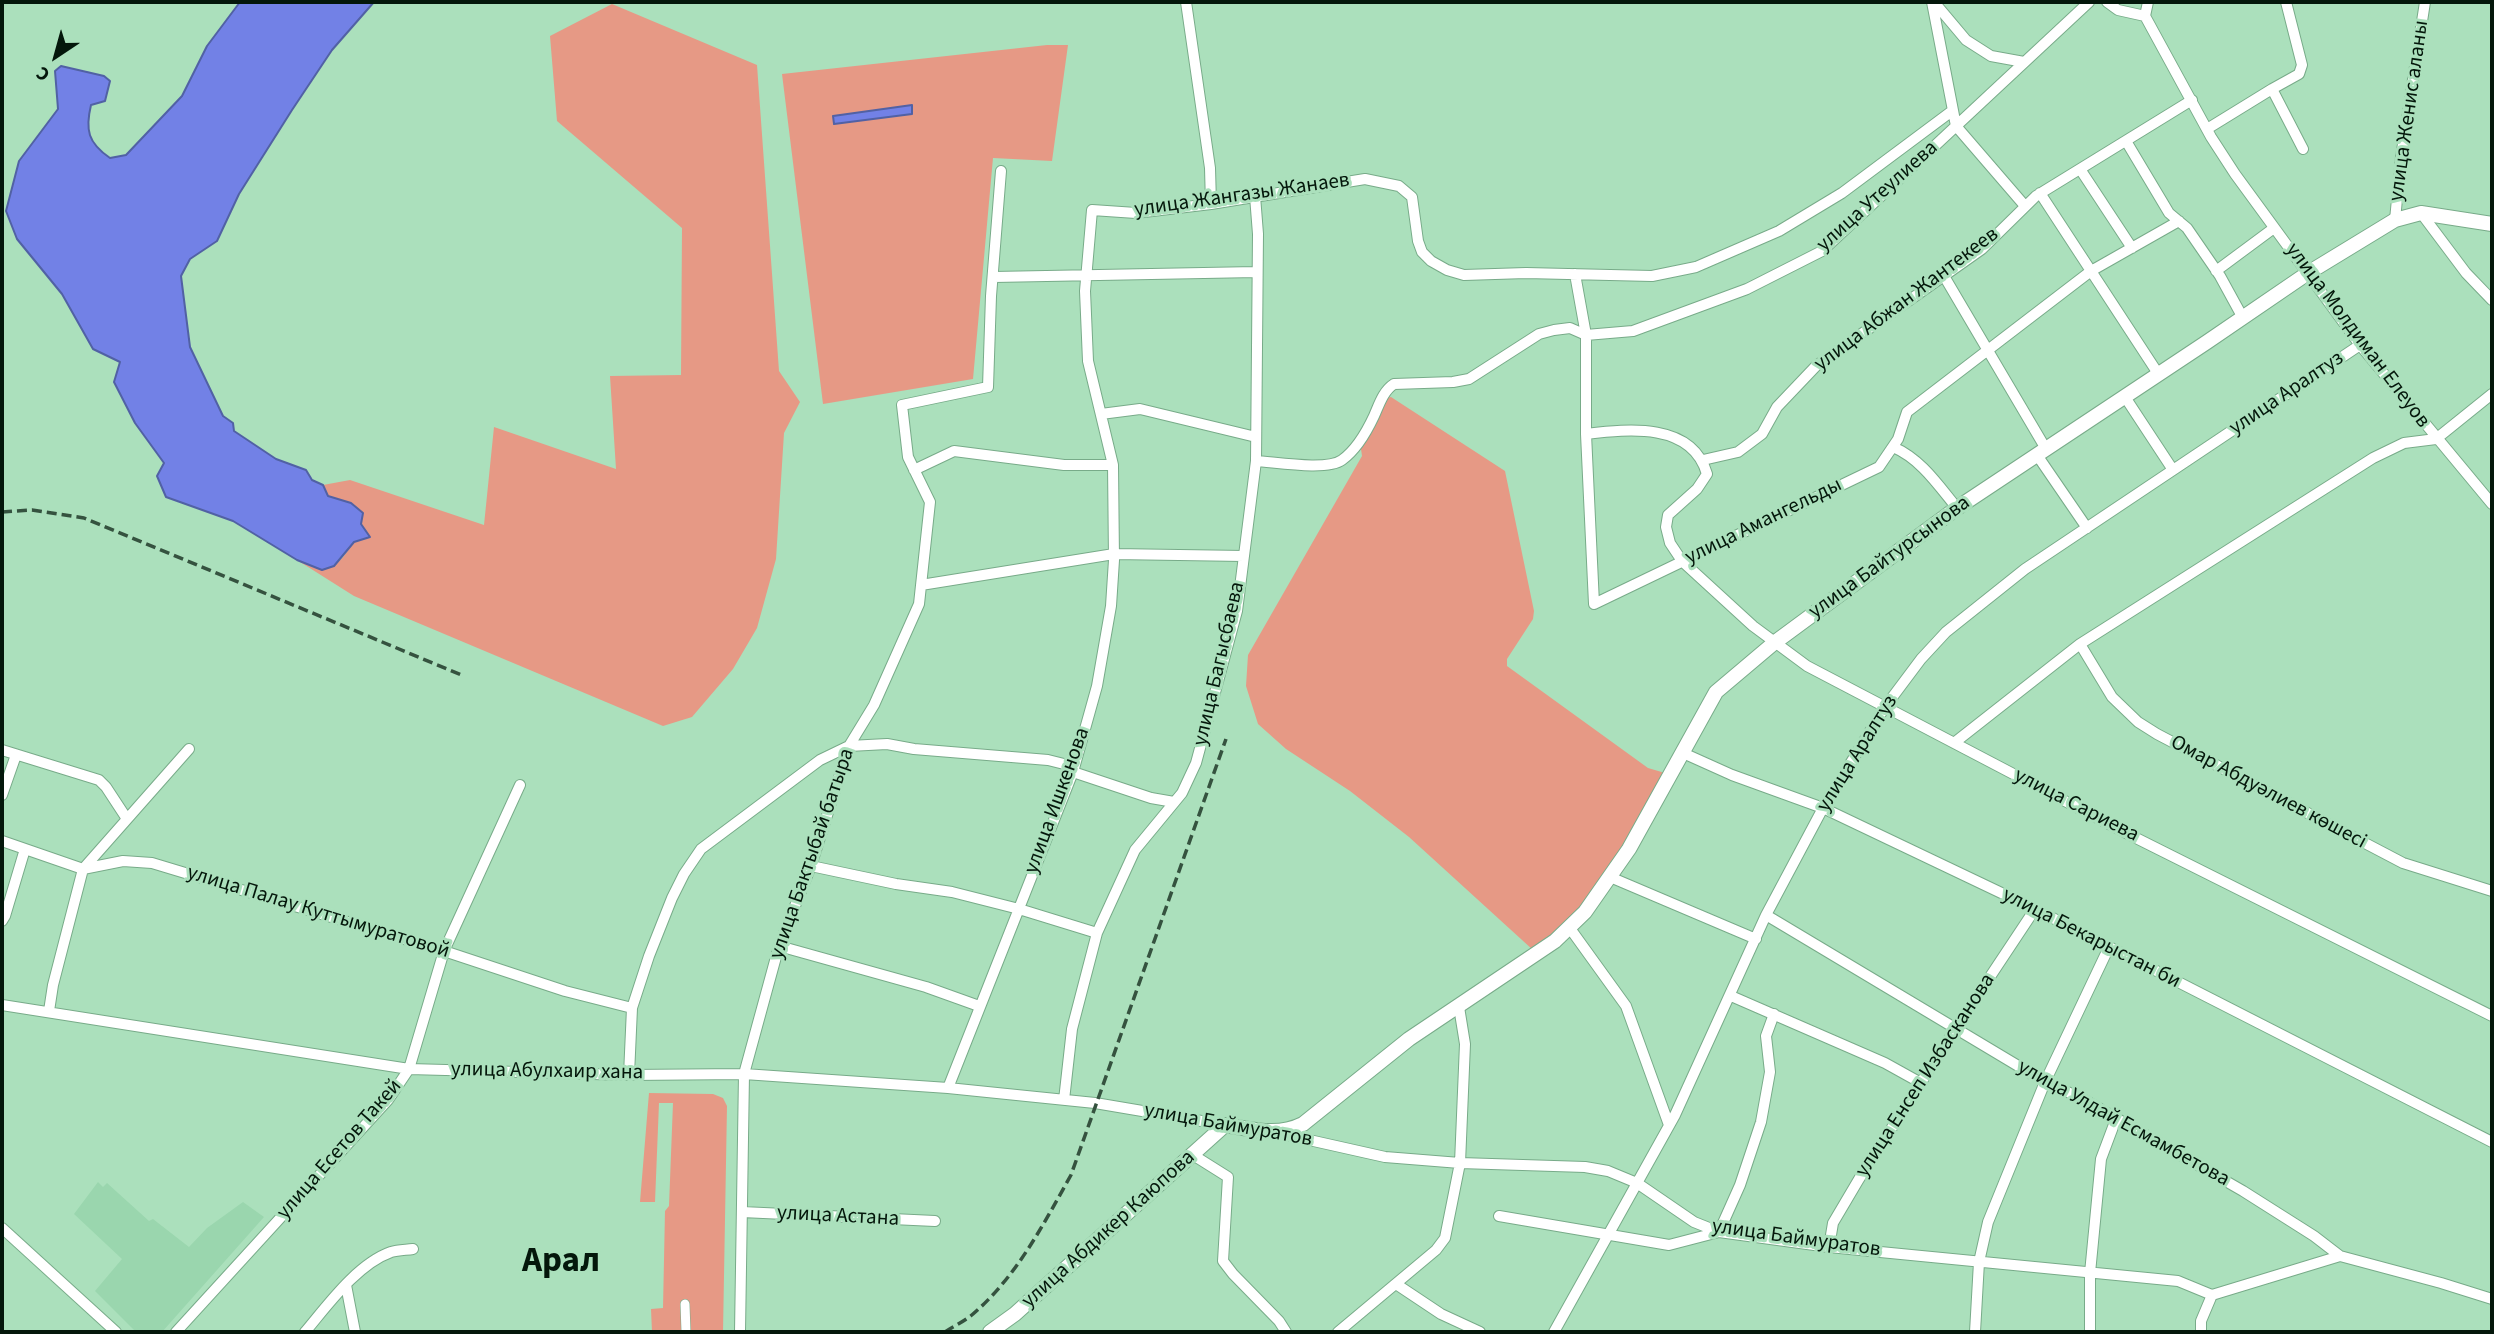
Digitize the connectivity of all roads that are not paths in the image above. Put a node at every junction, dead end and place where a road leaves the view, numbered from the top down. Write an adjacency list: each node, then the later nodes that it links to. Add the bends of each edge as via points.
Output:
1 (1186, 2): 21 (street)
2 (1933, 2): 9 (street, via 1966,40 1991,56); 12 (street)
3 (2089, 2): 9 (street, улица Утеулиева)
4 (2107, 2): 8 (street, via 2118,10)
5 (2148, 2): 8 (street)
6 (2286, 2): 10 (street, via 2302,65 2299,74)
7 (2425, 2): 25 (street, улица Женис аланы, via 2400,157)
8 (2145, 16): 11 (street, улица Молдиман Елеуов)
9 (2024, 62): 13 (street, улица Утеулиева)
10 (2272, 89): 14 (street); 16 (street)
11 (2192, 100): 14 (street, улица Молдиман Елеуов); 15 (street, улица Абжан Жантекеев)
12 (1952, 111): 13 (street); 34 (street, via 1842,193 1779,231 1696,267 1652,276)
13 (1955, 126): 22 (street); 40 (street, улица Утеулиева, via 1822,251 1747,289 1633,331)
14 (2207, 129): 28 (street, улица Молдиман Елеуов)
15 (2126, 141): 17 (street, улица Абжан Жантекеев); 26 (street, via 2169,213)
16 (2303, 149)
17 (2080, 169): 19 (street, улица Абжан Жантекеев); 29 (street)
18 (1001, 171): 36 (street, улица Бактыбай батыра)
19 (2040, 193): 22 (street, улица Абжан Жантекеев); 30 (street)
20 (1255, 196): 21 (street, улица Жангазы Жанаев); 32 (street, улица Багысбаева); 34 (street, улица Жангазы Жанаев, via 1365,179 1392,185 1412,197 1422,253 1447,270 1464,275)
21 (1211, 204): 23 (street, улица Жангазы Жанаев, via 1136,213)
22 (2025, 206): 35 (street, улица Абжан Жантекеев, via 1982,249)
23 (1092, 210): 37 (street, улица Ишкенова)
24 (2421, 213): 25 (street, улица Байтурсынова); 27 (street, улица Байтурсынова); 38 (street)
25 (2395, 220): 33 (street, улица Байтурсынова)
26 (2179, 221): 29 (street); 31 (street)
27 (2492, 224)
28 (2274, 228): 31 (street); 33 (street, улица Молдиман Елеуов)
29 (2132, 248): 30 (street)
30 (2091, 271): 42 (street); 43 (street)
31 (2216, 271): 39 (street)
32 (1256, 272): 37 (street); 48 (street, улица Багысбаева)
33 (2308, 272): 39 (street, улица Байтурсынова); 41 (street, улица Молдиман Елеуов)
34 (1575, 274): 40 (street)
35 (1944, 276): 42 (street); 52 (street, улица Абжан Жантекеев, via 1816,366 1777,407 1762,434 1738,452)
36 (994, 277): 37 (street); 55 (street, улица Бактыбай батыра, via 988,387 902,405 908,457)
37 (1086, 277): 46 (street, улица Ишкенова, via 1088,361)
38 (2492, 300)
39 (2242, 318): 43 (street, улица Байтурсынова)
40 (1586, 335): 47 (street); 53 (street, улица Утеулиева, via 1570,328 1539,334 1469,379 1394,384 1381,399 1366,433 1341,461 1320,465)
41 (2360, 345): 49 (street, улица Молдиман Елеуов); 56 (street, улица Аралтуз)
42 (1989, 352): 50 (street, улица Амангельды, via 1907,412); 51 (street)
43 (2158, 375): 45 (street, улица Байтурсынова)
44 (2492, 394): 49 (street)
45 (2125, 397): 51 (street, улица Байтурсынова); 56 (street)
46 (1101, 414): 48 (street, via 1140,408); 54 (street, улица Ишкенова)
47 (1586, 434): 52 (street, via 1629,429 1666,435 1690,445); 62 (street, улица Амангельды, via 1594,604)
48 (1256, 438): 53 (street, улица Багысбаева)
49 (2436, 439): 57 (street, улица Молдиман Елеуов); 65 (street, via 2404,443 2373,458)
50 (1893, 447): 58 (street, via 1921,464); 62 (street, улица Амангельды, via 1879,467)
51 (2042, 452): 58 (street, улица Байтурсынова); 59 (street)
52 (1703, 460): 62 (street, via 1707,474 1668,515 1670,543)
53 (1256, 461): 61 (street, улица Багысбаева)
54 (1113, 465): 55 (street, via 1064,465 954,451); 60 (street, улица Ишкенова)
55 (914, 470): 63 (street, улица Бактыбай батыра, via 930,502)
56 (2173, 470): 59 (street, улица Аралтуз)
57 (2492, 504)
58 (1957, 508): 64 (street, улица Байтурсынова)
59 (2087, 528): 66 (street, улица Аралтуз, via 2025,569 1946,632)
60 (1114, 554): 61 (street); 63 (street); 73 (street, улица Ишкенова, via 1111,606 1097,686)
61 (1244, 556): 76 (street, улица Багысбаева, via 1237,611 1196,764)
62 (1682, 561): 64 (street, улица Сариева)
63 (921, 585): 68 (street, улица Бактыбай батыра, via 908,629 874,705)
64 (1774, 643): 66 (street, улица Сариева); 71 (street, улица Байтурсынова, via 1716,692)
65 (2080, 645): 67 (street); 84 (street, Омар Абдуәлиев көшесі, via 2112,697 2157,734 2403,863)
66 (1885, 707): 67 (street, улица Сариева); 77 (street, улица Аралтуз)
67 (1954, 743): 102 (street, улица Сариева)
68 (849, 746): 73 (street, via 887,744 1048,760); 81 (street, улица Бактыбай батыра); 99 (street, via 820,760 701,849 672,898)
69 (189, 749): 78 (street)
70 (2, 750): 72 (street)
71 (1682, 753): 77 (street, улица Бекарыстан би); 83 (street, улица Байтурсынова)
72 (16, 755): 75 (street); 78 (street, via 99,780)
73 (1073, 772): 76 (street); 85 (street, улица Ишкенова)
74 (520, 785): 94 (street, улица Есетов Такей)
75 (2, 795)
76 (1174, 803): 90 (street, улица Багысбаева, via 1135,849)
77 (1823, 808): 86 (street, улица Бекарыстан би); 87 (street, улица Аралтуз)
78 (127, 818): 82 (street)
79 (2, 841): 80 (street)
80 (24, 849): 82 (street); 88 (street)
81 (811, 866): 85 (street); 92 (street, улица Бактыбай батыра)
82 (83, 869): 94 (street, улица Палау Куттымуратовой, via 123,860 152,863); 100 (street)
83 (1610, 877): 89 (street, улица Байтурсынова); 91 (street)
84 (2492, 891)
85 (1019, 909): 90 (street); 97 (street, улица Ишкенова)
86 (2035, 909): 93 (street, улица Бекарыстан би); 103 (street, улица Енсеп Избасканова)
87 (1766, 915): 91 (street, улица Аралтуз); 103 (street, улица Улдай Есмамбетова)
88 (2, 921)
89 (1569, 928): 98 (street, улица Байтурсынова); 114 (street, via 1626,1006)
90 (1097, 933): 110 (street, улица Багысбаева, via 1072,1029)
91 (1756, 939): 95 (street, улица Аралтуз)
92 (779, 946): 97 (street, via 926,986); 105 (street, улица Бактыбай батыра)
93 (2109, 947): 107 (street); 116 (street, улица Бекарыстан би)
94 (444, 951): 99 (street, улица Палау Куттымуратовой); 104 (street, улица Есетов Такей)
95 (1731, 996): 101 (street); 114 (street, улица Аралтуз)
96 (2, 1004): 100 (street, улица Абулхаир хана)
97 (979, 1006): 109 (street, улица Ишкенова)
98 (1459, 1007): 115 (street, улица Байтурсынова, via 1392,1052 1303,1124); 118 (street, via 1465,1044)
99 (632, 1008): 106 (street)
100 (49, 1011): 104 (street, улица Абулхаир хана)
101 (1774, 1014): 108 (street); 124 (street, via 1766,1036 1770,1072 1760,1122)
102 (2492, 1017)
103 (1956, 1028): 107 (street, улица Улдай Есмамбетова); 108 (street, улица Енсеп Избасканова)
104 (409, 1069): 106 (street, улица Абулхаир хана); 137 (street, улица Есетов Такей, via 388,1100)
105 (744, 1074): 106 (street, улица Абулхаир хана); 109 (street, улица Абулхаир хана); 120 (street, улица Бактыбай батыра)
106 (629, 1075)
107 (2045, 1082): 112 (street, улица Улдай Есмамбетова); 129 (street, via 1988,1222)
108 (1921, 1083): 126 (street, улица Енсеп Избасканова, via 1833,1223)
109 (948, 1088): 110 (street, улица Абулхаир хана)
110 (1064, 1100): 111 (street, улица Абулхаир хана)
111 (1096, 1103): 113 (street, улица Баймуратов)
112 (2116, 1119): 128 (street, улица Улдай Есмамбетова, via 2243,1191); 130 (street, via 2101,1159)
113 (1226, 1125): 115 (street, улица Баймуратов); 117 (street, улица Абдикер Каюпова)
114 (1670, 1125): 119 (street, улица Аралтуз)
115 (1276, 1132): 118 (street, улица Баймуратов, via 1385,1157)
116 (2492, 1142)
117 (1193, 1155): 142 (street, улица Абдикер Каюпова); 143 (street, via 1228,1177 1223,1261)
118 (1460, 1163): 119 (street, улица Баймуратов, via 1585,1167); 131 (street, via 1445,1238)
119 (1637, 1183): 124 (street, улица Баймуратов, via 1694,1222); 125 (street, улица Аралтуз)
120 (742, 1212): 122 (street, улица Астана); 141 (street, улица Бактыбай батыра)
121 (1499, 1216): 125 (street)
122 (935, 1221)
123 (2, 1228): 136 (street)
124 (1720, 1232): 125 (street, via 1669,1245); 126 (street, улица Баймуратов)
125 (1609, 1234): 146 (street, улица Аралтуз)
126 (1829, 1247): 129 (street, улица Баймуратов)
127 (413, 1249): 132 (street, via 391,1252 372,1262)
128 (2340, 1256): 133 (street); 134 (street, улица Улдай Есмамбетова)
129 (1979, 1262): 130 (street, улица Баймуратов); 147 (street)
130 (2090, 1273): 133 (street, улица Баймуратов, via 2178,1281); 148 (street)
131 (1396, 1284): 144 (street); 145 (street, via 1441,1314)
132 (346, 1285): 138 (street); 139 (street)
133 (2212, 1295): 149 (street)
134 (2492, 1299)
135 (685, 1304): 140 (street)
136 (116, 1332)
137 (176, 1332)
138 (305, 1332)
139 (355, 1332)
140 (686, 1332)
141 (740, 1332)
142 (991, 1332)
143 (1286, 1332)
144 (1338, 1332)
145 (1480, 1332)
146 (1554, 1332)
147 (1975, 1332)
148 (2090, 1332)
149 (2201, 1332)

